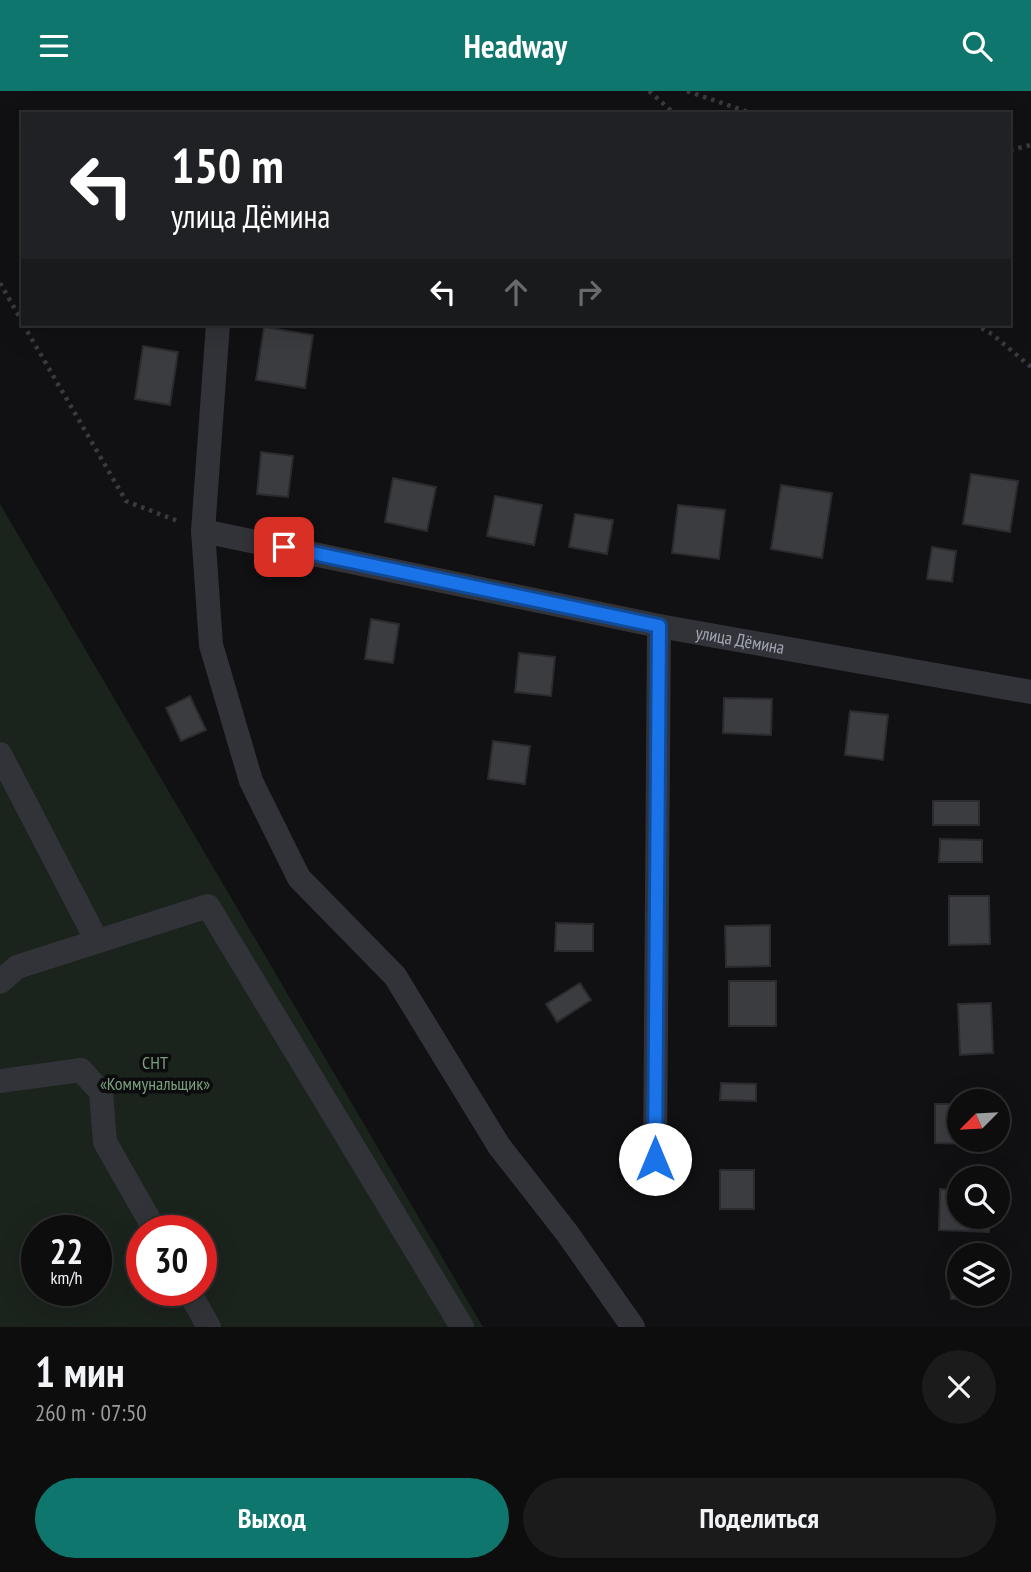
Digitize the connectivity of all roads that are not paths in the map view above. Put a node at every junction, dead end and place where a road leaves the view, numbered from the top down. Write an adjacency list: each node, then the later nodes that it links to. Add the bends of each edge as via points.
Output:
1 (218, 326): 2 (street)
2 (203, 531): 3 (street, улица Дёмина); 14 (street, via 211,645 225,696 251,781 299,878 395,976 499,1146)
3 (659, 626): 4 (street, улица Дёмина); 9 (street)
4 (1031, 692)
5 (0, 754): 6 (street)
6 (97, 941): 7 (street, via 17,967); 13 (street, via 208,906)
7 (0, 982)
8 (0, 1081): 10 (street, via 81,1070 102,1092 105,1142)
9 (655, 1159)
10 (146, 1215)
11 (197, 1306): 12 (street)
12 (209, 1327)
13 (462, 1327)
14 (633, 1327)

